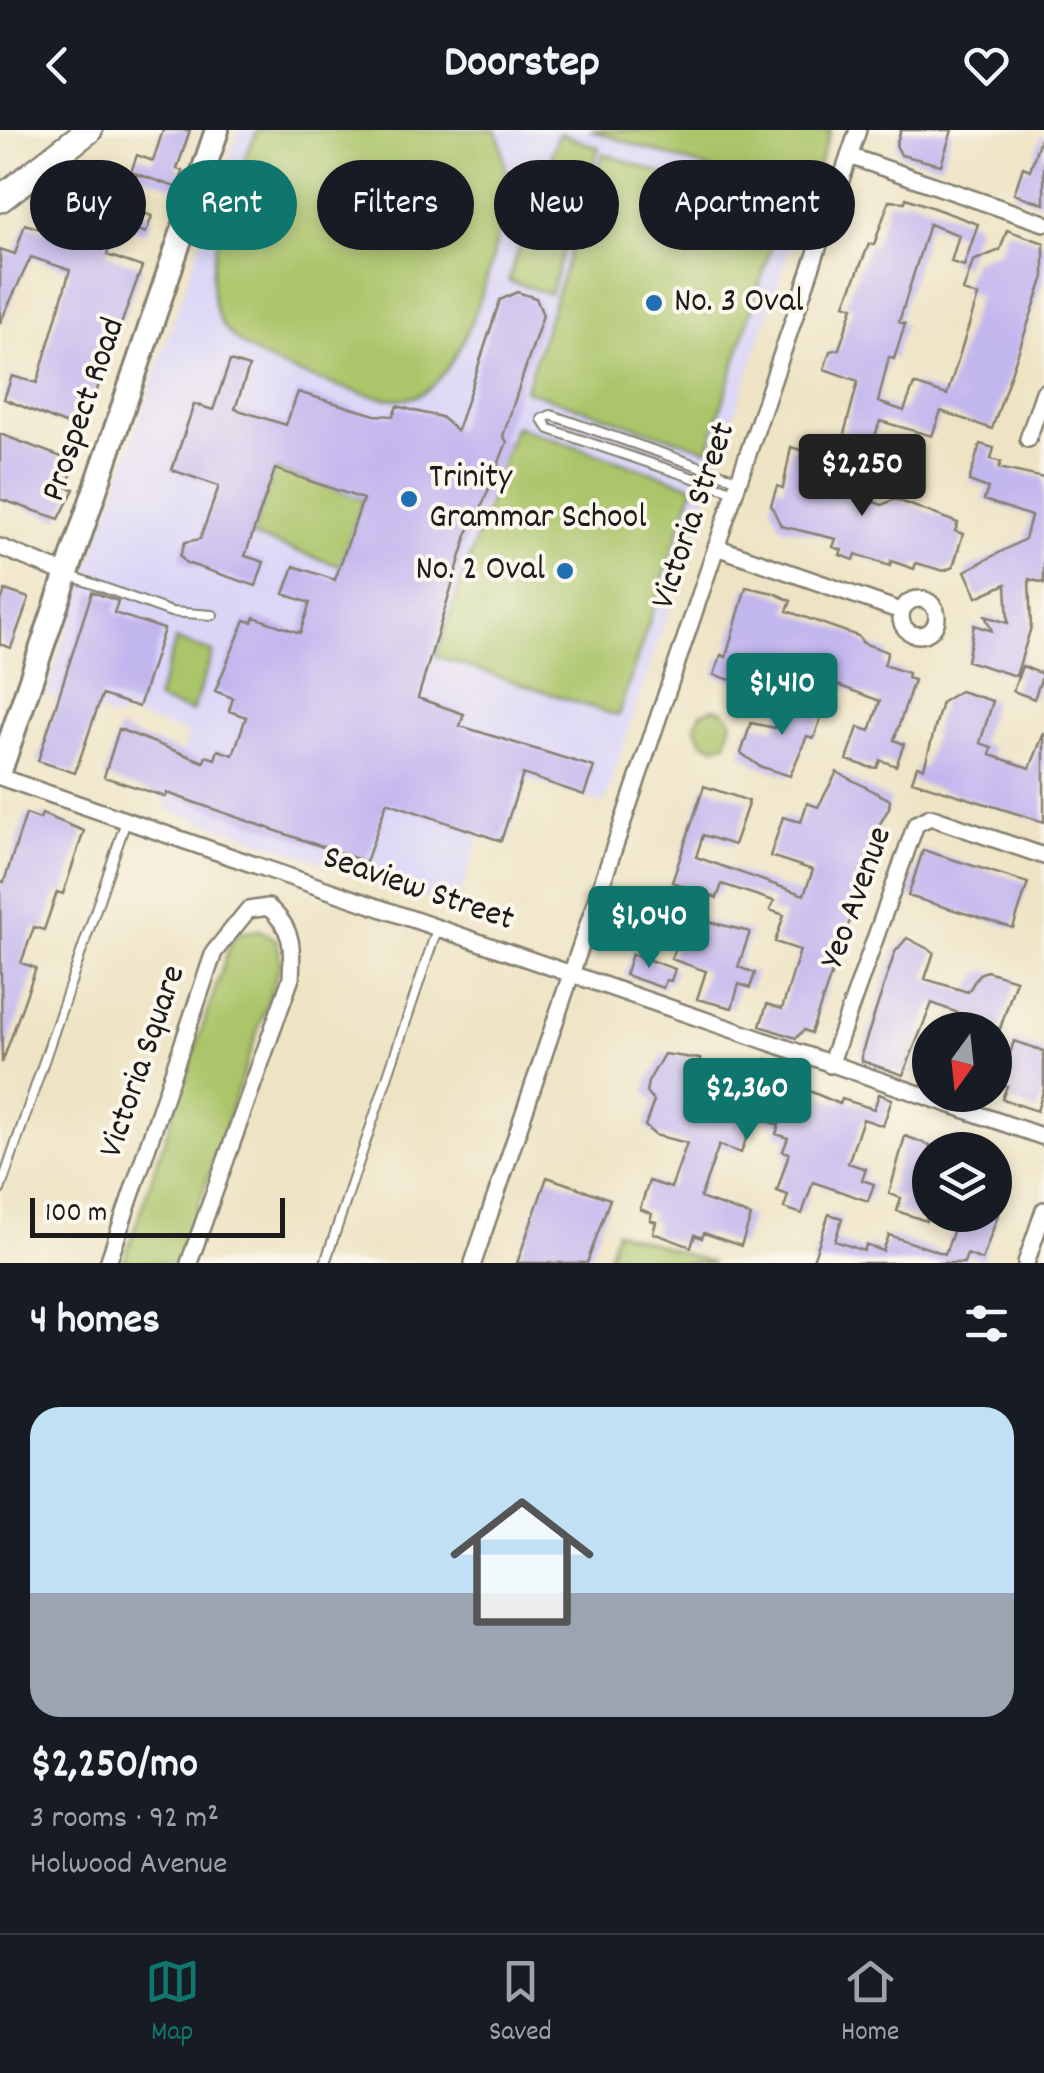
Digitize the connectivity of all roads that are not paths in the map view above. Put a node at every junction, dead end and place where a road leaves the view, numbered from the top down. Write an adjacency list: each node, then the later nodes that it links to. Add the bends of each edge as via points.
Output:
1 (90, 130): 5 (main road)
2 (217, 130): 12 (street, Prospect Road)
3 (858, 130): 4 (street, Victoria Street)
4 (848, 156): 6 (street); 9 (street, Victoria Street)
5 (0, 199)
6 (1044, 223)
7 (1044, 392): 8 (street)
8 (1028, 440)
9 (737, 486): 9 (lane, via 549,428 542,419 551,416); 11 (street, Victoria Street)
10 (0, 547): 12 (street)
11 (716, 547): 13 (street); 21 (street, Victoria Street)
12 (67, 574): 14 (lane, via 171,612); 15 (street, Prospect Road)
13 (901, 611)
14 (213, 615)
15 (0, 774): 16 (street, Seaview Street)
16 (126, 820): 18 (street, Seaview Street); 24 (lane)
17 (1044, 856): 22 (street, Yeo Avenue, via 930,817 916,824)
18 (280, 874): 19 (street); 20 (street, Seaview Street)
19 (268, 907): 26 (street, Victoria Square, via 248,910 214,952); 27 (street, via 286,922 291,978)
20 (436, 929): 21 (street, Seaview Street); 28 (lane)
21 (571, 976): 22 (street, Seaview Street); 29 (street, Victoria Street)
22 (830, 1064): 23 (street, Seaview Street)
23 (1044, 1137)
24 (0, 1190)
25 (1044, 1210): 30 (street)
26 (108, 1263)
27 (189, 1263)
28 (326, 1263)
29 (474, 1263)
30 (1026, 1263)

